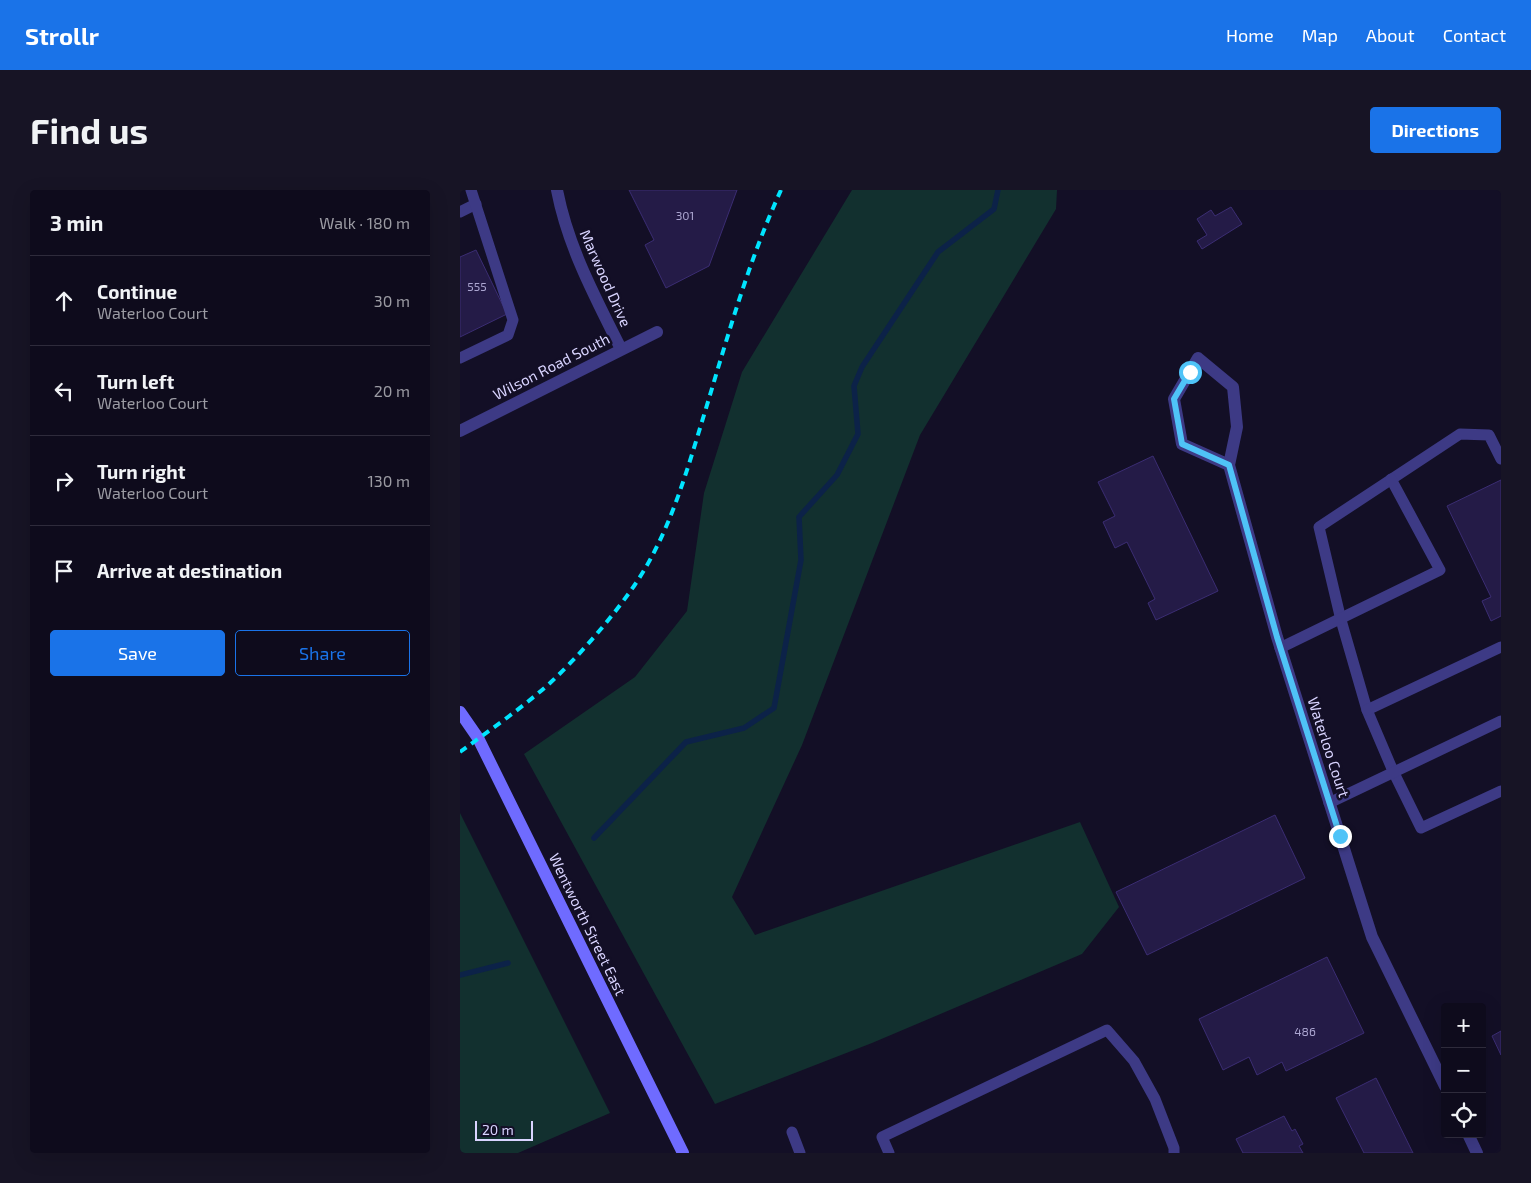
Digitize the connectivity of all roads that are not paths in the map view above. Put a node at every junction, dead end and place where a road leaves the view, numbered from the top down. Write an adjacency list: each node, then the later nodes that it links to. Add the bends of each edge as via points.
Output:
1 (471, 190): 3 (lane)
2 (557, 190): 6 (street, Marwood Drive, via 578,261)
3 (476, 204): 4 (lane); 7 (lane, via 513,320 508,335)
4 (460, 212)
5 (657, 332): 6 (street, Wilson Road South)
6 (621, 349): 8 (street, Wilson Road South)
7 (460, 358)
8 (460, 431)
9 (1501, 459): 11 (lane, via 1488,435 1460,434)
10 (1229, 465): 10 (street, Waterloo Court, via 1237,427 1233,387 1198,358 1174,399 1182,444); 14 (street, Waterloo Court)
11 (1391, 479): 12 (lane, via 1319,527); 12 (lane, via 1440,570)
12 (1341, 620): 14 (lane); 15 (lane)
13 (1501, 647): 15 (lane)
14 (1280, 648): 20 (street, Waterloo Court)
15 (1367, 710): 18 (lane)
16 (460, 712): 24 (main road, Wentworth Street East, via 478,738)
17 (1501, 721): 18 (lane)
18 (1393, 772): 19 (lane, via 1421,828); 20 (lane)
19 (1501, 790)
20 (1329, 803): 21 (street, Waterloo Court, via 1372,937)
21 (1441, 1078)
22 (792, 1132): 25 (lane)
23 (1470, 1138): 28 (street)
24 (683, 1153)
25 (800, 1153)
26 (889, 1153): 27 (lane, via 882,1137 1107,1030 1134,1061 1156,1099)
27 (1174, 1153)
28 (1477, 1153)

